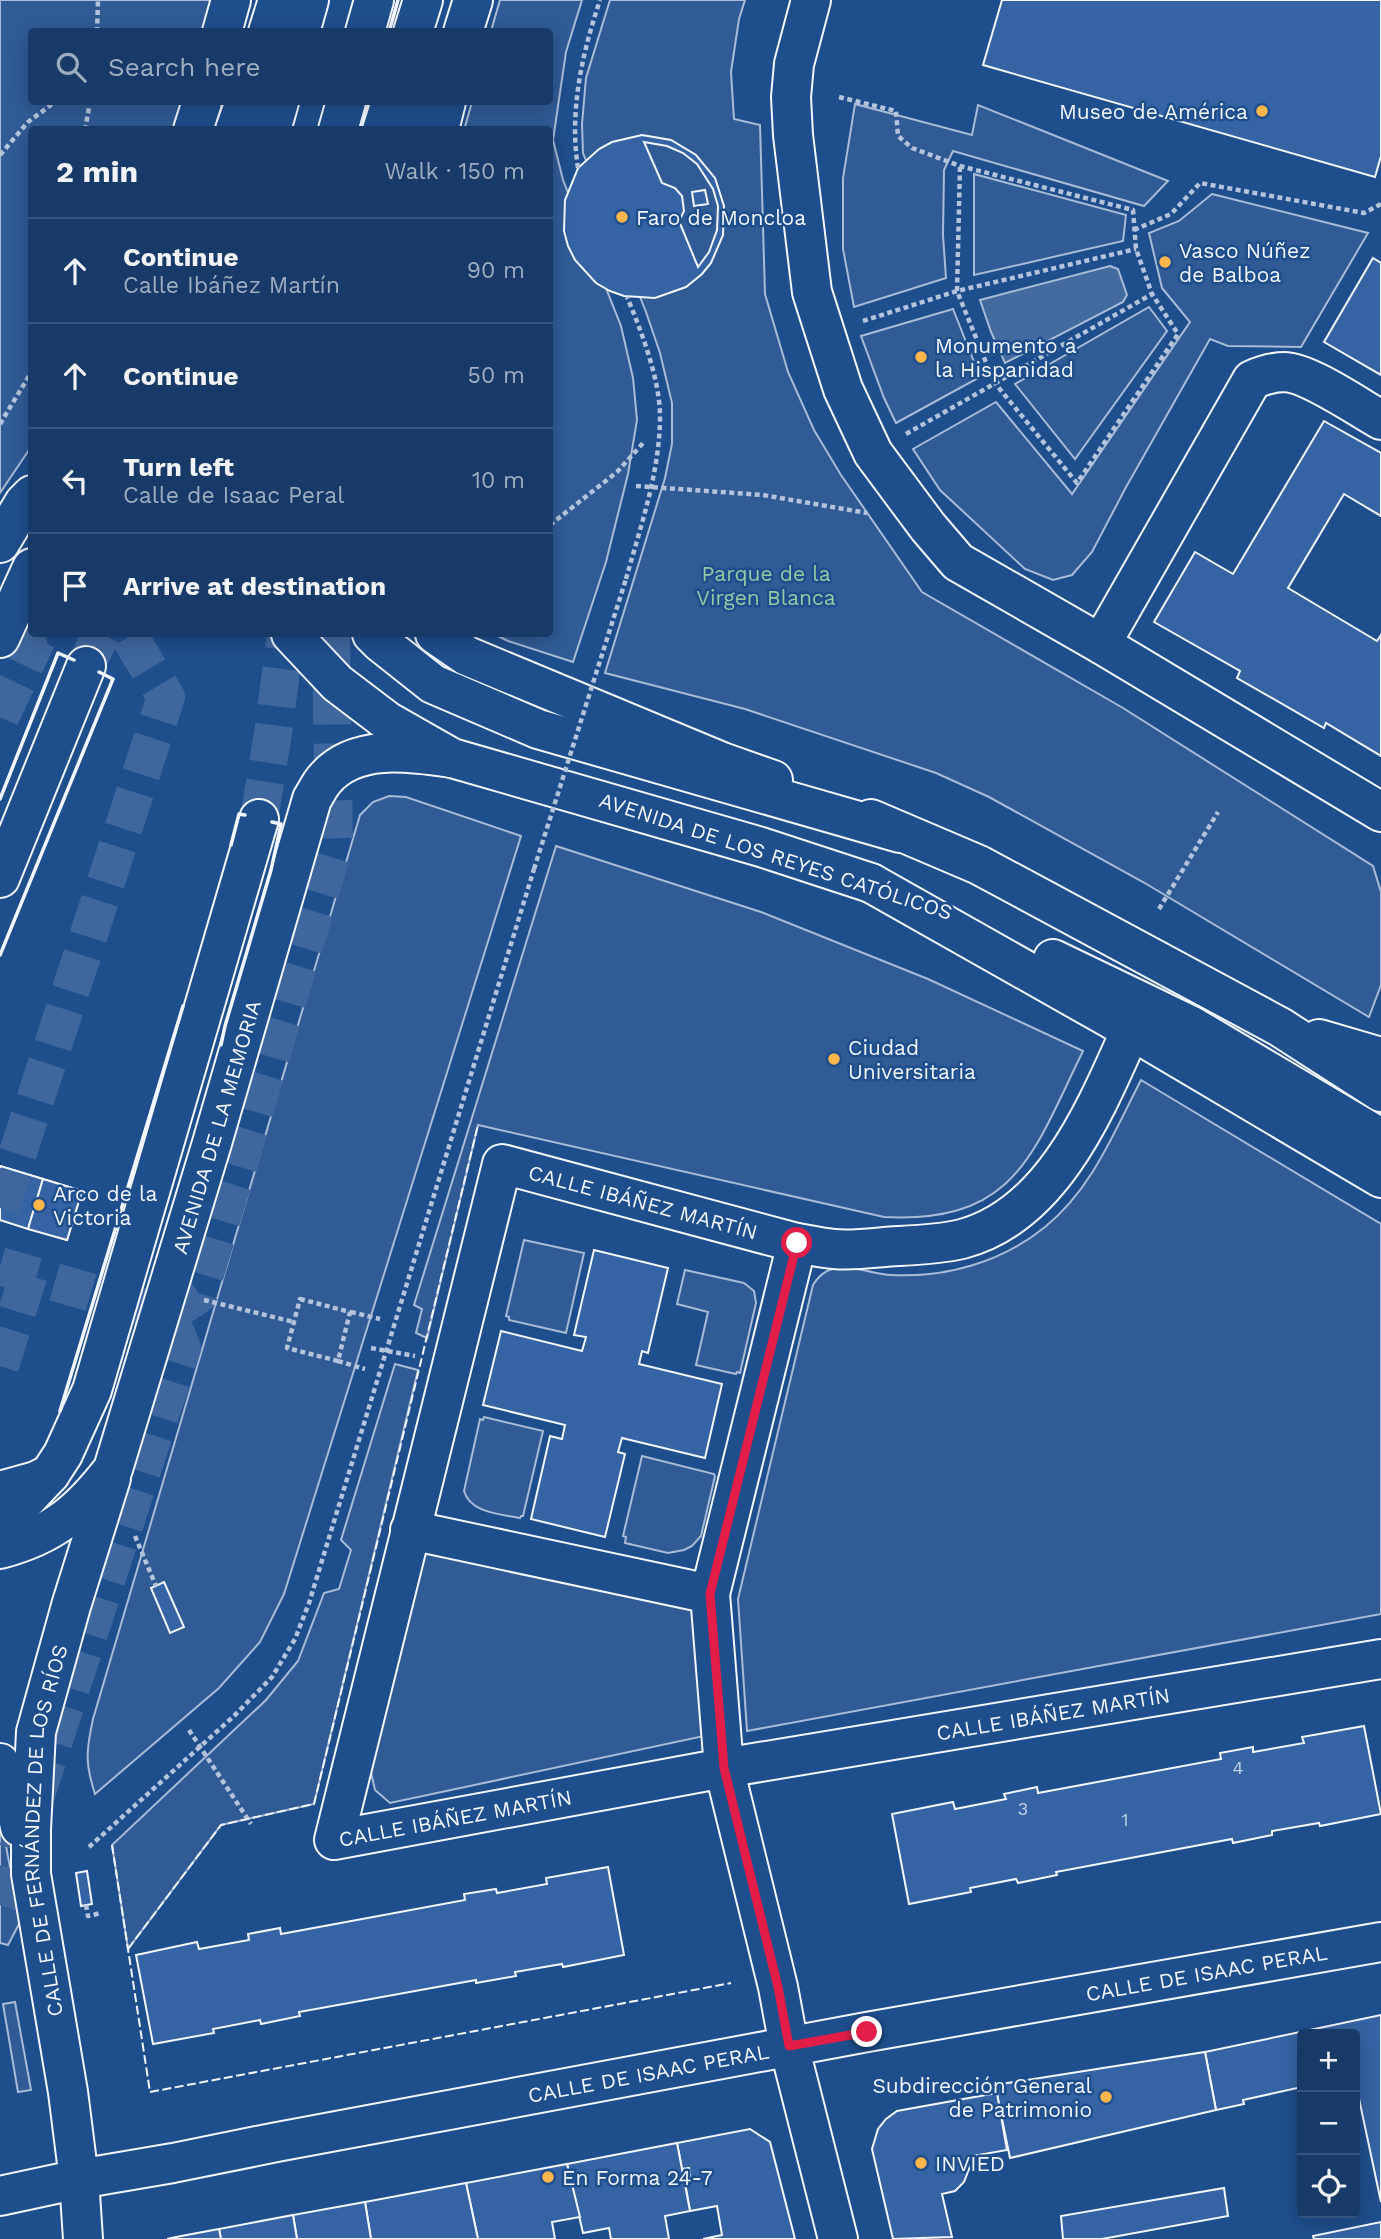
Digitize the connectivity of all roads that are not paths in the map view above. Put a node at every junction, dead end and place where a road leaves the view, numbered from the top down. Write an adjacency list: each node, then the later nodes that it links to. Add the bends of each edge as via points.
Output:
1 (231, 0): 9 (main road)
2 (278, 0): 10 (main road)
3 (309, 0): 11 (main road)
4 (374, 0): 12 (main road)
5 (423, 0): 13 (main road)
6 (442, 0): 14 (main road)
7 (473, 0): 15 (main road)
8 (811, 0): 38 (main road, via 794,64 793,135 812,292 843,389 873,453 958,562)
9 (223, 28)
10 (269, 28)
11 (301, 28)
12 (366, 28)
13 (414, 28)
14 (434, 28)
15 (465, 28)
16 (200, 105): 23 (main road)
17 (244, 105): 24 (main road)
18 (278, 105): 25 (main road)
19 (345, 105): 26 (main road)
20 (390, 105): 27 (main road)
21 (415, 105): 28 (main road)
22 (445, 105): 29 (main road)
23 (194, 126)
24 (237, 126)
25 (272, 126)
26 (339, 126)
27 (383, 126)
28 (412, 126)
29 (440, 126)
30 (1381, 420): 38 (main road, via 1288,372 1252,380)
31 (28, 499): 32 (main road)
32 (0, 543)
33 (28, 577): 37 (main road)
34 (294, 637): 40 (main road, AVENIDA DE LOS REYES CATÓLICOS, via 337,683 387,722)
35 (375, 637): 43 (main road, via 433,684 538,729)
36 (439, 637): 43 (main road, via 467,656 530,683 722,762 844,806)
37 (0, 638)
38 (1101, 644): 41 (main road)
39 (86, 666): 44 (main road)
40 (452, 758): 45 (main road, AVENIDA DE LOS REYES CATÓLICOS); 53 (main road, AVENIDA DE LA MEMORIA, via 401,751 354,760 324,779 312,799)
41 (1381, 812)
42 (258, 818): 54 (main road, via 92,1390)
43 (900, 833): 46 (main road, via 979,865)
44 (0, 878)
45 (871, 883): 47 (main road); 50 (main road, AVENIDA DE LOS REYES CATÓLICOS, via 957,912 1190,1025)
46 (1280, 1027): 48 (main road); 49 (main road)
47 (1131, 1030): 51 (main road); 52 (main road, via 1099,1100 1054,1176 1014,1214 963,1239 932,1244 836,1249)
48 (1381, 1057)
49 (1381, 1092)
50 (1381, 1138)
51 (1381, 1178)
52 (797, 1243): 57 (main road, CALLE IBÁÑEZ MARTÍN, via 502,1164); 59 (main road)
53 (113, 1469): 58 (main road, AVENIDA DE LA MEMORIA, via 66,1520 26,1542); 63 (main road, CALLE DE FERNÁNDEZ DE LOS RÍOS, via 36,1732)
54 (50, 1474): 55 (main road); 56 (main road)
55 (0, 1491)
56 (0, 1527)
57 (410, 1530): 59 (main road); 62 (main road, CALLE IBÁÑEZ MARTÍN, via 334,1840)
58 (0, 1549)
59 (710, 1594): 62 (main road)
60 (1381, 1659): 62 (main road, CALLE IBÁÑEZ MARTÍN)
61 (0, 1763): 63 (main road, via 12,1791)
62 (724, 1768): 65 (main road)
63 (31, 1874): 66 (main road, CALLE DE FERNÁNDEZ DE LOS RÍOS)
64 (1381, 1942): 65 (main road, CALLE DE ISAAC PERAL)
65 (789, 2046): 66 (main road, CALLE DE ISAAC PERAL); 69 (main road)
66 (79, 2179): 67 (main road, CALLE DE ISAAC PERAL); 68 (main road, CALLE DE FERNÁNDEZ DE LOS RÍOS)
67 (0, 2196)
68 (83, 2239)
69 (838, 2239)

